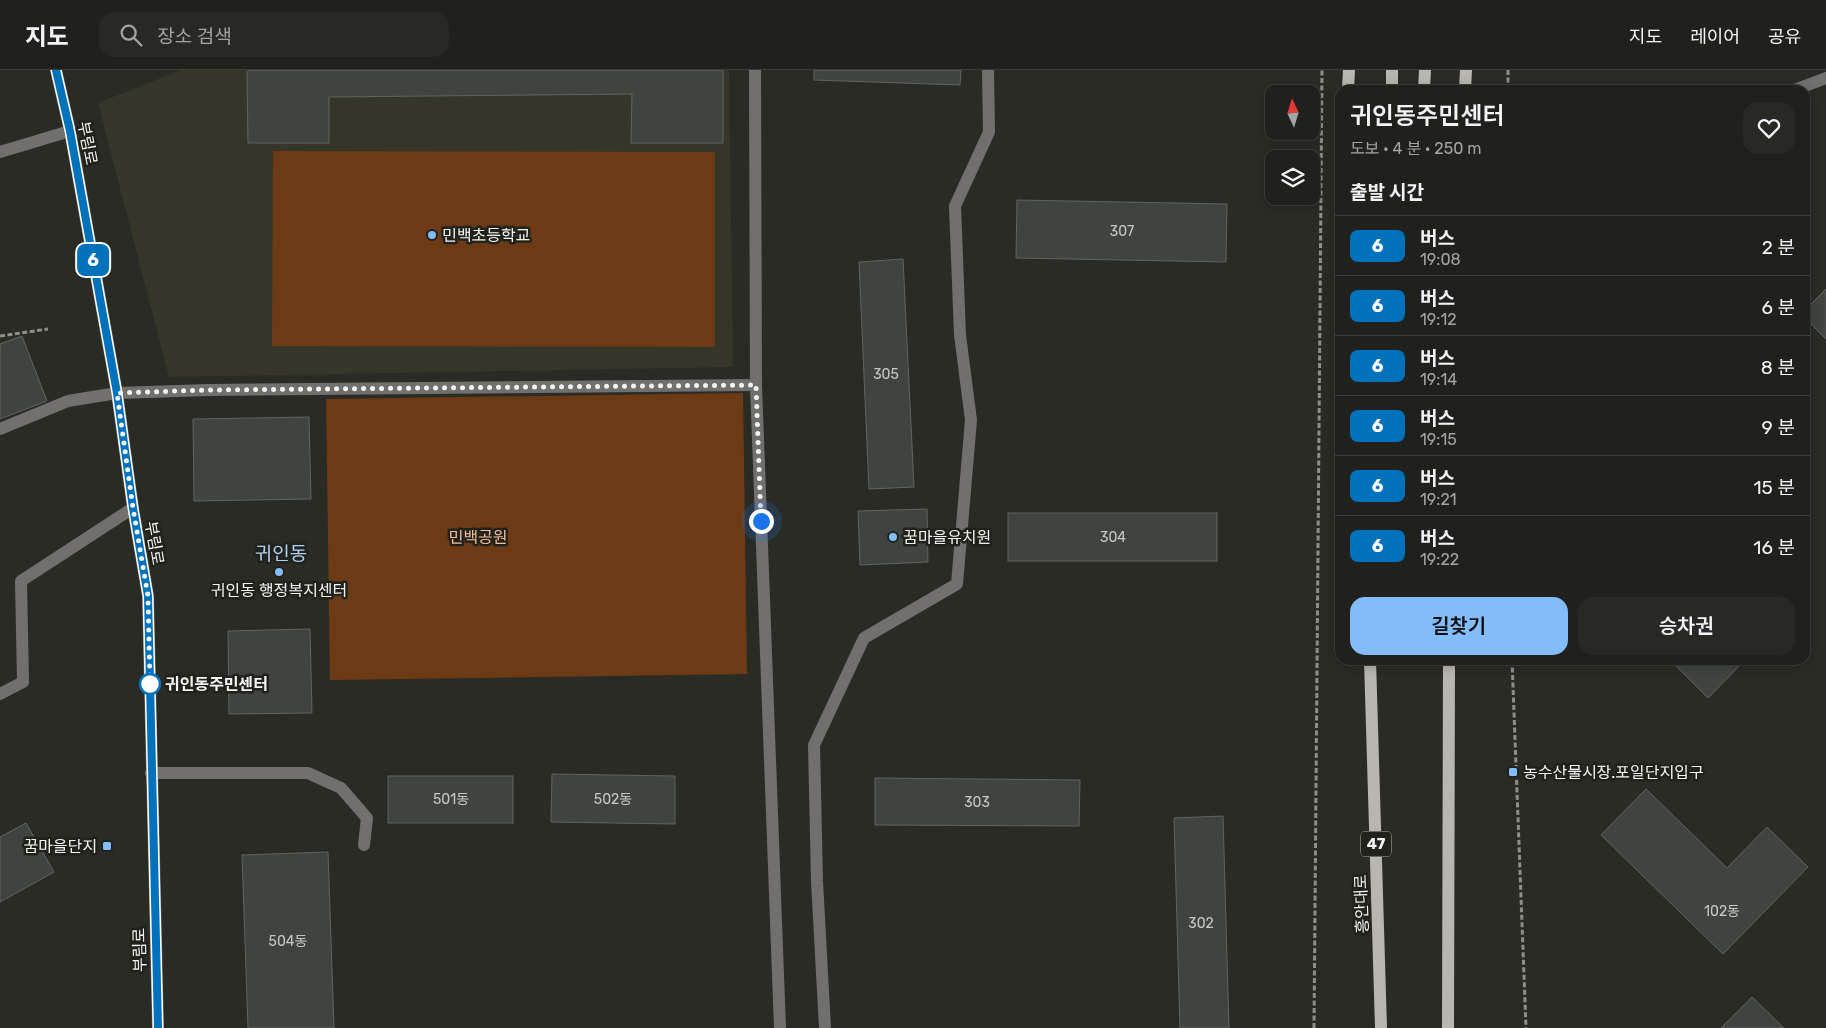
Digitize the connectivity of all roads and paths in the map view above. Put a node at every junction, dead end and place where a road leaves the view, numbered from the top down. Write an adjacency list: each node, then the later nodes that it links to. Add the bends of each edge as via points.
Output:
1 (56, 70): 17 (street, 부림로)
2 (755, 70): 21 (street)
3 (988, 70): 33 (street, via 989,132 955,206 960,335 971,420 957,584 864,638 814,744)
4 (1322, 70): 34 (path)
5 (1349, 70): 11 (main road)
6 (1392, 70): 12 (main road)
7 (1425, 70): 13 (main road)
8 (1466, 70): 14 (main road)
9 (1508, 70): 15 (path)
10 (1826, 78): 16 (street)
11 (1348, 85)
12 (1392, 85)
13 (1424, 85)
14 (1465, 85)
15 (1508, 85)
16 (1807, 85)
17 (70, 131): 18 (street); 22 (street, 부림로)
18 (0, 152)
19 (48, 329): 20 (path)
20 (0, 336)
21 (756, 385): 22 (street); 32 (street)
22 (117, 393): 23 (street, via 68,401); 24 (street, 부림로)
23 (0, 429)
24 (133, 508): 28 (street, via 20,581 23,682); 29 (street, 부림로, via 148,596)
25 (1370, 665): 35 (main road, 흥안대로 / 47)
26 (1449, 665): 36 (main road)
27 (1512, 665): 37 (path)
28 (0, 694)
29 (151, 773): 30 (street, via 308,773 341,788 367,818); 31 (street, 부림로)
30 (364, 845)
31 (158, 1028)
32 (780, 1028)
33 (825, 1028)
34 (1314, 1028)
35 (1381, 1028)
36 (1448, 1028)
37 (1526, 1028)

